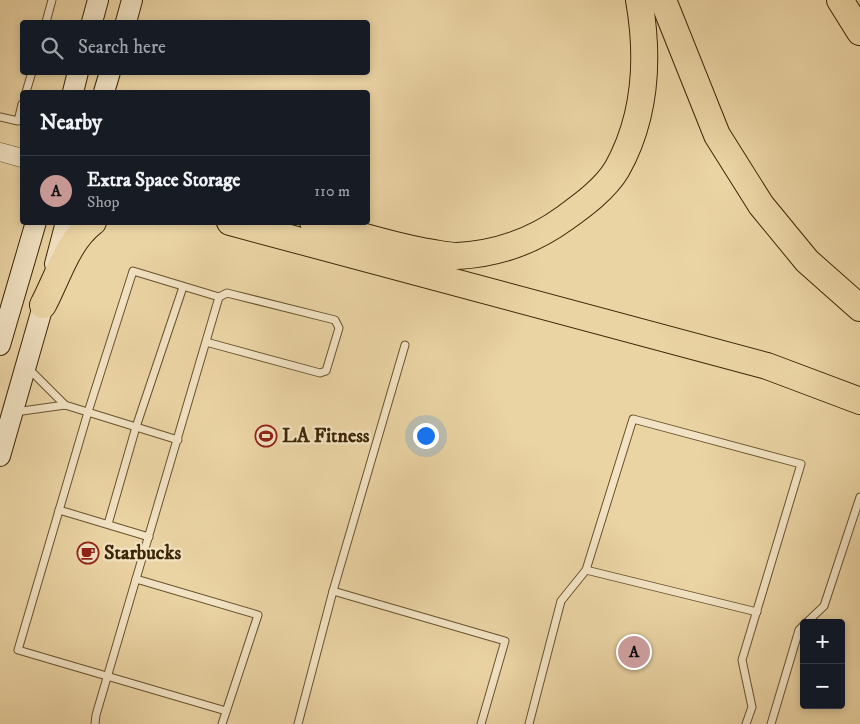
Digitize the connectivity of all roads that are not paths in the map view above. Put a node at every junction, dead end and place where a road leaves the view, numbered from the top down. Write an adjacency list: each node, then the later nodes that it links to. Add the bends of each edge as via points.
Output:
1 (52, 0): 7 (lane)
2 (98, 0): 8 (main road)
3 (132, 0): 9 (main road)
4 (639, 0): 25 (highway, via 644,31 644,81 636,122 616,170 586,203 542,235 497,252 455,256 401,247)
5 (663, 0): 29 (highway, via 717,135 761,205 807,261)
6 (840, 0): 10 (highway)
7 (47, 20)
8 (93, 20)
9 (127, 20)
10 (860, 32)
11 (31, 75): 14 (lane)
12 (77, 75): 15 (main road)
13 (109, 75): 16 (main road)
14 (27, 90)
15 (73, 90)
16 (105, 90)
17 (20, 112): 18 (lane, via 18,121)
18 (0, 117)
19 (0, 152): 20 (street)
20 (20, 157)
21 (35, 225): 31 (main road)
22 (65, 225): 28 (main road)
23 (90, 225): 28 (highway, via 68,251)
24 (241, 225): 34 (highway, via 767,366)
25 (324, 225)
26 (183, 288): 27 (lane); 37 (lane, via 133,271); 38 (lane)
27 (219, 297): 30 (lane); 30 (lane, via 227,293 335,320 339,328 326,371 320,373)
28 (43, 305): 33 (main road)
29 (860, 308)
30 (206, 342): 39 (lane)
31 (0, 345)
32 (405, 345): 47 (lane)
33 (25, 366): 35 (lane); 36 (main road)
34 (860, 401)
35 (65, 405): 36 (lane); 37 (lane)
36 (12, 412): 40 (main road)
37 (88, 412): 38 (lane); 42 (lane)
38 (136, 427): 39 (lane); 43 (lane)
39 (178, 440): 44 (lane)
40 (0, 456)
41 (860, 497): 49 (lane, via 824,606)
42 (59, 510): 43 (lane); 51 (lane, via 18,650)
43 (108, 524): 44 (lane)
44 (149, 537): 46 (lane)
45 (586, 570): 48 (lane); 48 (lane, via 633,418 801,464); 57 (lane, via 561,601)
46 (136, 578): 51 (lane); 52 (lane, via 258,614)
47 (333, 591): 55 (lane); 56 (lane, via 505,641)
48 (757, 612): 58 (lane, via 742,660 752,707)
49 (810, 619)
50 (800, 629): 59 (lane)
51 (108, 676): 52 (lane); 53 (lane)
52 (226, 711): 54 (lane)
53 (96, 724)
54 (222, 724)
55 (298, 724)
56 (481, 724)
57 (529, 724)
58 (746, 724)
59 (771, 724)

